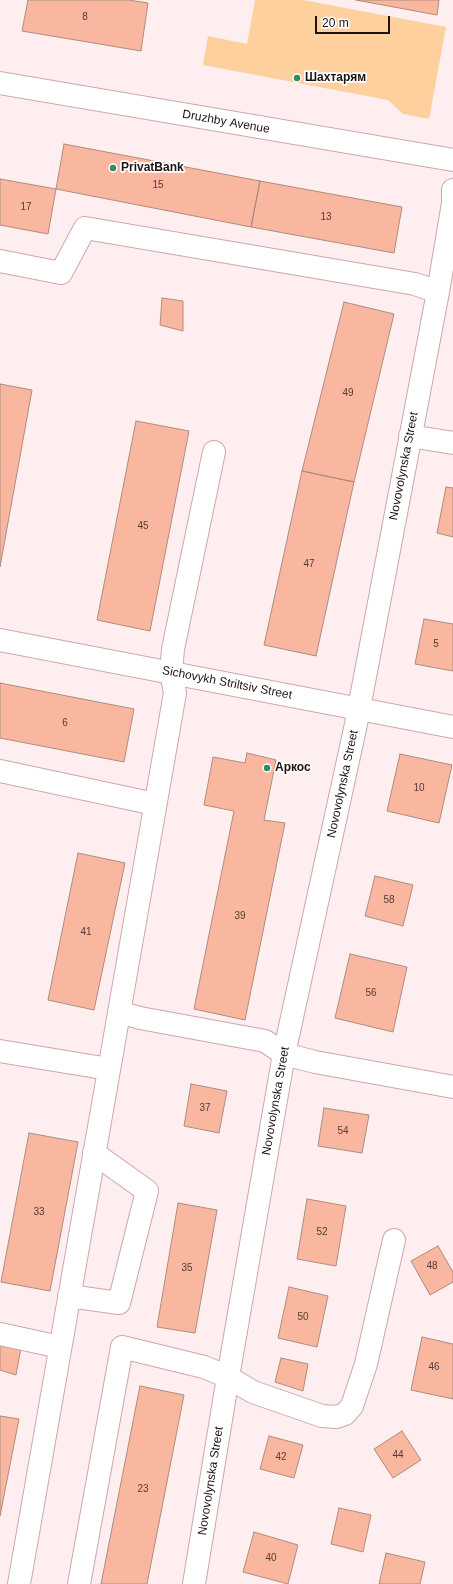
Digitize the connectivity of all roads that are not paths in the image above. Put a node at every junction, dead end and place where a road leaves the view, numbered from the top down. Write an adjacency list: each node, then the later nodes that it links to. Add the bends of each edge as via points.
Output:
1 (0, 83): 2 (street, Druzhby Avenue)
2 (453, 160)
3 (453, 190): 5 (street, Novovolynska Street, via 453,204)
4 (0, 261): 5 (street, via 61,273 85,228 415,284)
5 (438, 292): 6 (street, Novovolynska Street)
6 (410, 436): 7 (street); 11 (street, Novovolynska Street)
7 (453, 443)
8 (214, 452): 10 (street)
9 (0, 640): 10 (street, Sichovykh Striltsiv Street)
10 (171, 672): 11 (street, Sichovykh Striltsiv Street); 14 (street, via 175,693)
11 (357, 709): 12 (street, Sichovykh Striltsiv Street); 17 (street, Novovolynska Street)
12 (453, 727)
13 (0, 771): 14 (street)
14 (155, 804): 15 (street)
15 (119, 1012): 17 (street, via 265,1041); 18 (street)
16 (0, 1051): 18 (street)
17 (284, 1054): 19 (street); 25 (street, Novovolynska Street)
18 (109, 1069): 20 (street)
19 (453, 1087)
20 (94, 1153): 22 (street); 22 (street, via 147,1191 119,1303)
21 (394, 1240): 25 (street, via 366,1364 352,1406 345,1414 336,1417 322,1416 253,1392)
22 (69, 1296): 24 (street)
23 (0, 1334): 24 (street)
24 (60, 1347): 26 (street)
25 (228, 1377): 27 (street, via 204,1368 122,1347); 28 (street, Novovolynska Street)
26 (18, 1584)
27 (80, 1584)
28 (194, 1584)

